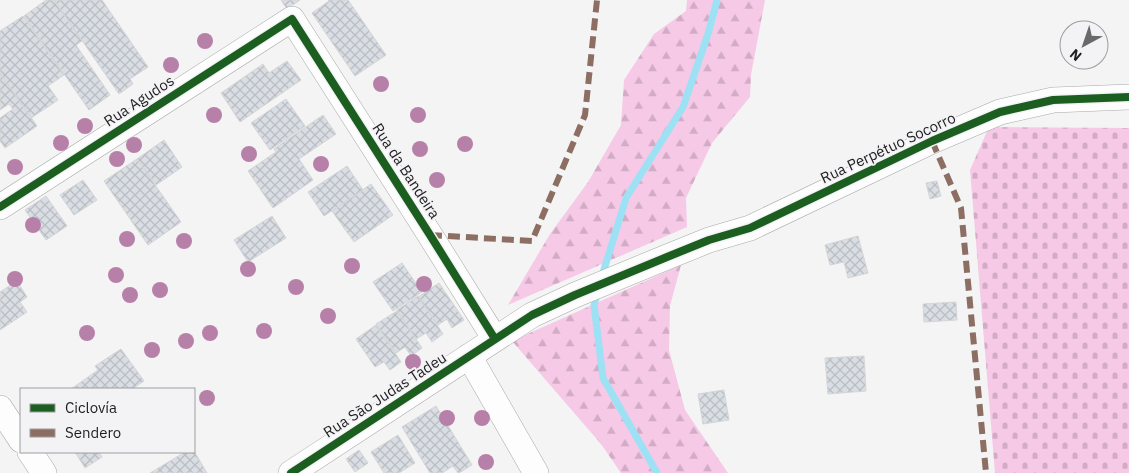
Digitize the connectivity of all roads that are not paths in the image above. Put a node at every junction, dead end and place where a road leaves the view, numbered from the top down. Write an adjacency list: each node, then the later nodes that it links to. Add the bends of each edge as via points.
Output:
1 (292, 18): 3 (street, Rua Agudos); 5 (street, Rua da Bandeira)
2 (1129, 97): 4 (street, Rua Perpétuo Socorro, via 1053,100 1000,112 750,228 709,240)
3 (0, 207)
4 (575, 295): 5 (street, Rua São Judas Tadeu, via 532,315)
5 (494, 339): 6 (street, Rua São Judas Tadeu)
6 (469, 356): 11 (street, Rua São Judas Tadeu); 12 (street)
7 (0, 408): 8 (street)
8 (20, 438)
9 (31, 453): 10 (street)
10 (44, 473)
11 (291, 473)
12 (536, 473)

